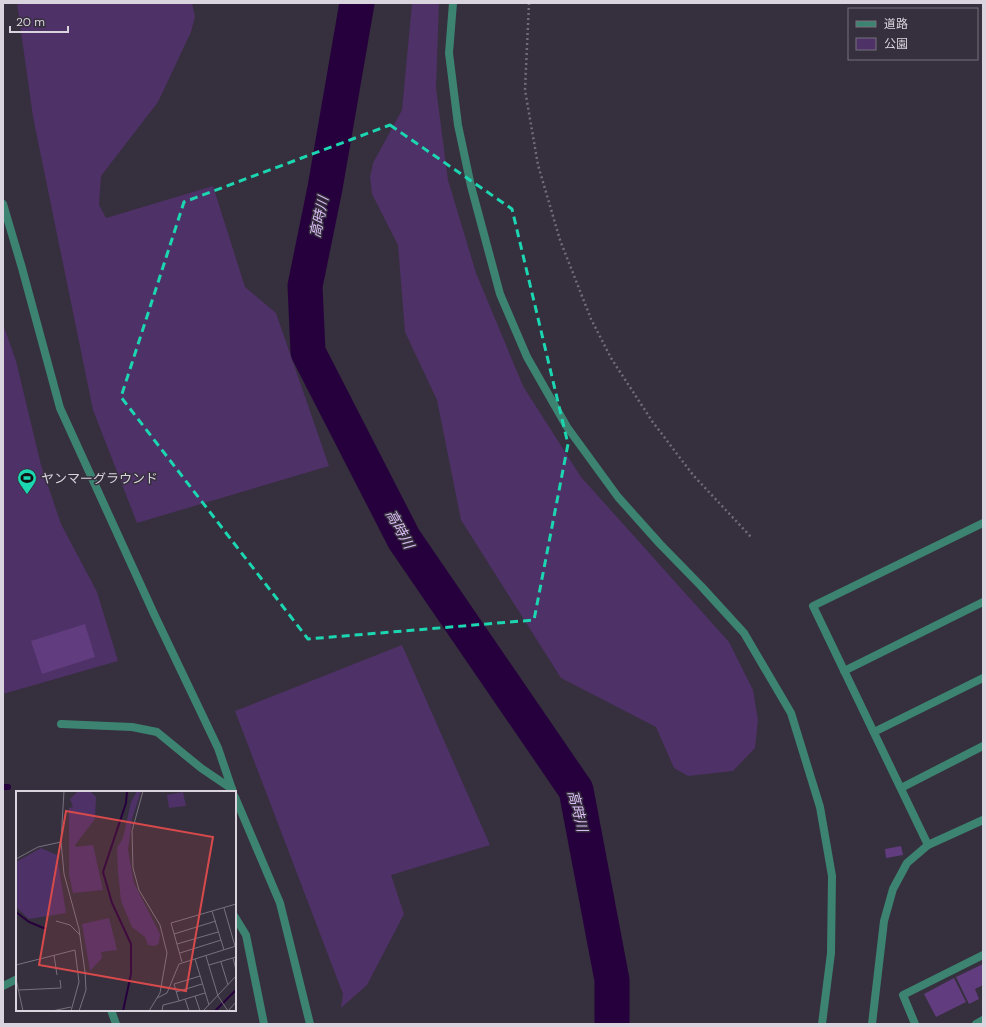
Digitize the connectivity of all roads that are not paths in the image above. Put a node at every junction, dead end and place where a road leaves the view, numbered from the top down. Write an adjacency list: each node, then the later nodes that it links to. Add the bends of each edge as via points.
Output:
1 (453, 3): 24 (street, via 449,53 458,125 500,294 527,358 568,427 618,497 744,633 791,713 820,807 832,876 831,953)
2 (3, 204): 11 (street, via 60,408 218,748)
3 (983, 523): 5 (street, via 813,606)
4 (983, 602): 5 (street)
5 (844, 670): 8 (street)
6 (983, 678): 8 (street)
7 (61, 724): 11 (street, via 132,727 157,732)
8 (874, 732): 10 (street)
9 (983, 746): 10 (street)
10 (901, 788): 14 (street)
11 (232, 790)
12 (236, 799): 23 (street, via 280,904)
13 (983, 820): 14 (street)
14 (928, 845): 25 (street, via 907,863 893,890 884,921)
15 (236, 919): 22 (street, via 246,935)
16 (983, 955): 26 (street, via 903,995)
17 (16, 980): 18 (street)
18 (3, 986)
19 (111, 1011): 21 (street)
20 (983, 1020): 27 (street)
21 (116, 1024)
22 (264, 1024)
23 (310, 1024)
24 (822, 1024)
25 (872, 1024)
26 (915, 1024)
27 (976, 1024)

